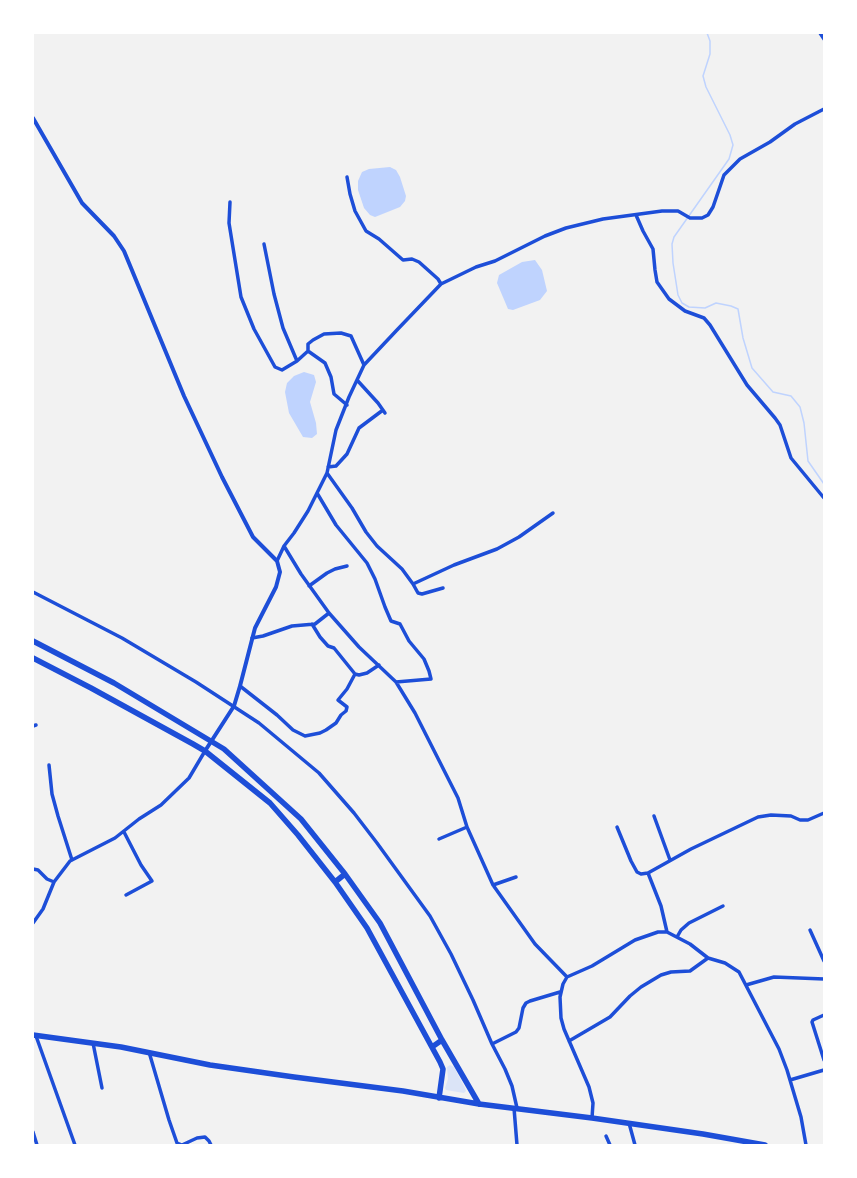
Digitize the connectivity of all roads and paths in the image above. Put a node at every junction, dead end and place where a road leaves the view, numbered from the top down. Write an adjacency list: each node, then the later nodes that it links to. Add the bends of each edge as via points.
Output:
1 (820, 33): 2 (street)
2 (824, 39)
3 (824, 109): 7 (street, via 795,124 740,160 724,175 708,215 690,218 678,211 662,211)
4 (33, 118): 21 (street, via 82,204 114,236 124,251 184,396 222,477 254,537)
5 (347, 177): 9 (street, via 355,211 366,231 403,260 412,259 419,262)
6 (230, 202): 11 (street, via 229,223 241,297 254,329 275,367 282,370)
7 (636, 215): 9 (street, via 603,219 566,228); 18 (street, via 653,249 655,270 661,287 669,299 685,312 704,318 710,325 747,385 780,425 791,458)
8 (264, 244): 11 (street, via 283,328)
9 (441, 284): 12 (street)
10 (308, 351): 11 (street); 12 (street, via 308,344 313,340 324,334 341,333 351,336); 14 (street, via 325,363 334,394)
11 (296, 361)
12 (364, 366): 13 (street)
13 (357, 380): 14 (street); 15 (street, via 384,411 359,428 347,454 336,466)
14 (347, 405): 15 (street, via 336,430)
15 (328, 467): 16 (street)
16 (327, 473): 17 (street); 23 (street, via 366,532)
17 (317, 493): 20 (street, via 294,534); 34 (street, via 336,525 367,563 392,621 400,624 430,671 431,679)
18 (824, 498)
19 (553, 513): 23 (street, via 497,549)
20 (284, 546): 21 (street); 24 (street)
21 (277, 561): 29 (street, via 280,572 276,587 254,628)
22 (347, 566): 24 (street, via 326,573)
23 (413, 584): 25 (street, via 418,593 422,594)
24 (310, 586): 27 (street)
25 (443, 588)
26 (33, 592): 36 (street, via 122,638)
27 (329, 613): 28 (street); 32 (street)
28 (312, 624): 29 (street, via 292,626); 33 (street, via 320,637 328,646 334,648)
29 (252, 638): 35 (street)
30 (33, 641): 37 (main road, via 108,680)
31 (33, 658): 38 (main road)
32 (379, 665): 33 (street, via 367,673); 34 (street)
33 (355, 674): 35 (street, via 338,700 347,708 346,711 326,730 306,736 293,730)
34 (396, 682): 42 (street, via 416,713 455,792)
35 (240, 686): 36 (street)
36 (234, 706): 37 (street); 73 (street, via 259,723 319,774 377,843 430,916 473,1000)
37 (212, 742): 38 (street); 50 (main road, via 301,819)
38 (205, 752): 44 (street, via 189,778 161,805); 53 (main road, via 270,803)
39 (49, 765): 46 (street, via 52,794)
40 (824, 813): 47 (street, via 808,820 791,816 765,815)
41 (654, 816): 47 (street)
42 (467, 826): 45 (street); 54 (street)
43 (617, 827): 49 (street, via 637,872)
44 (124, 832): 46 (street); 55 (street, via 152,881)
45 (439, 839)
46 (72, 860): 52 (street)
47 (670, 860): 49 (street)
48 (33, 869): 52 (street)
49 (648, 873): 59 (street, via 660,901)
50 (345, 874): 53 (main road); 69 (main road, via 380,923)
51 (516, 877): 54 (street)
52 (54, 882): 57 (street, via 43,909)
53 (335, 882): 75 (main road, via 368,928)
54 (493, 885): 63 (street, via 535,944)
55 (126, 895)
56 (723, 906): 60 (street, via 689,922)
57 (33, 923)
58 (810, 930): 62 (street)
59 (667, 932): 60 (street); 63 (street, via 658,932 635,940)
60 (677, 937): 61 (street)
61 (708, 958): 65 (street, via 734,968); 70 (street, via 690,971 661,974 630,996 610,1017)
62 (824, 961)
63 (568, 977): 66 (street)
64 (824, 979): 65 (street, via 774,977)
65 (746, 985): 79 (street, via 778,1049)
66 (560, 992): 70 (street, via 561,1018); 73 (street, via 526,1003 516,1032)
67 (824, 1016): 74 (street, via 812,1022)
68 (35, 1035): 72 (main road); 90 (street)
69 (442, 1040): 75 (main road); 82 (main road)
70 (569, 1041): 84 (street, via 591,1096)
71 (824, 1042): 74 (street)
72 (93, 1043): 76 (main road); 80 (street)
73 (492, 1044): 83 (street, via 512,1086)
74 (819, 1044): 77 (street)
75 (432, 1047): 81 (main road, via 443,1069)
76 (149, 1052): 81 (main road, via 210,1065); 88 (street, via 169,1120)
77 (824, 1060)
78 (824, 1070): 79 (street)
79 (790, 1080): 96 (street)
80 (102, 1088)
81 (439, 1098): 82 (main road)
82 (479, 1104): 83 (main road)
83 (515, 1108): 84 (main road); 92 (street)
84 (592, 1118): 85 (main road)
85 (629, 1124): 94 (street); 95 (main road)
86 (33, 1132): 89 (street)
87 (606, 1136): 93 (street)
88 (179, 1144): 91 (street, via 205,1137)
89 (37, 1145)
90 (74, 1145)
91 (211, 1145)
92 (517, 1145)
93 (610, 1145)
94 (635, 1145)
95 (765, 1145)
96 (806, 1145)

